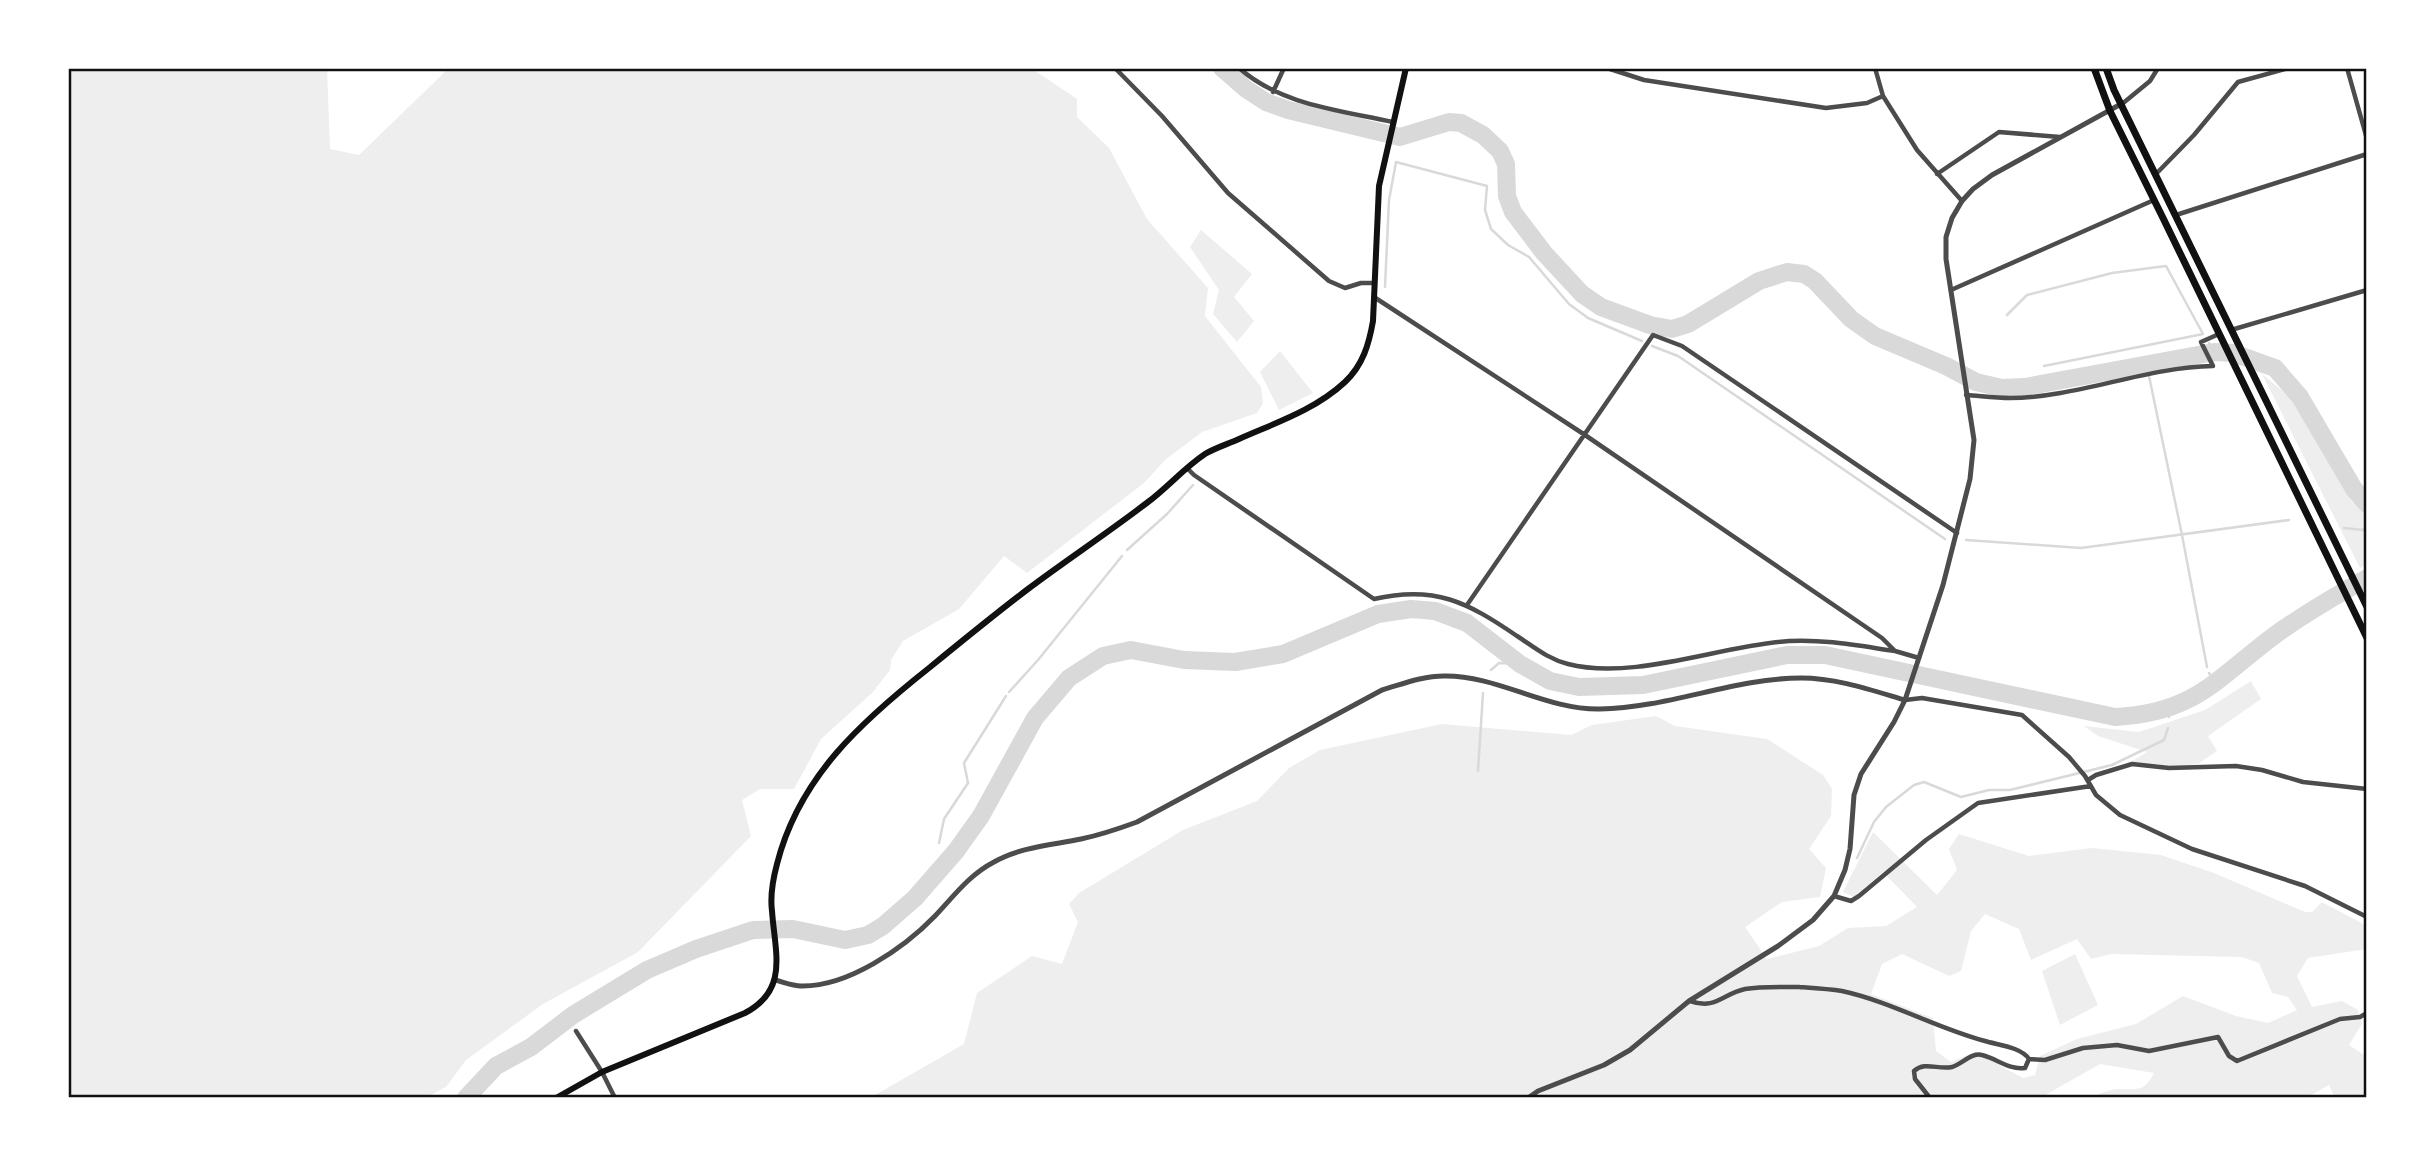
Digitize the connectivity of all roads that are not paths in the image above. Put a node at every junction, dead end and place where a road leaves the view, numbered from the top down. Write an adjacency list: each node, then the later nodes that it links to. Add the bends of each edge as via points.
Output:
1 (1115, 68): 25 (street, via 1228,193 1329,281 1345,288)
2 (1239, 68): 12 (street)
3 (1284, 68): 12 (street)
4 (1406, 68): 16 (main road)
5 (1607, 68): 13 (street, via 1644,80 1826,108 1867,103)
6 (1875, 68): 13 (street)
7 (2094, 68): 15 (highway)
8 (2106, 68): 14 (highway)
9 (2158, 68): 14 (street, via 2150,81)
10 (2289, 68): 21 (street, via 2238,82)
11 (2347, 68): 18 (street)
12 (1273, 92): 16 (street)
13 (1883, 96): 20 (street)
14 (2121, 104): 15 (street); 21 (highway)
15 (2109, 111): 17 (street); 22 (highway)
16 (1393, 122): 25 (main road, via 1377,208)
17 (2061, 138): 20 (street, via 1999,131); 23 (street, via 1992,175)
18 (2367, 139)
19 (2367, 155): 24 (street)
20 (1937, 174): 23 (street)
21 (2155, 175): 24 (highway)
22 (2155, 200): 27 (street); 30 (highway)
23 (1962, 201): 27 (street, via 1946,237)
24 (2175, 215): 29 (highway)
25 (1373, 283): 28 (main road)
26 (2367, 290): 29 (street)
27 (1949, 291): 31 (street)
28 (1374, 297): 32 (street); 33 (main road, via 1364,356 1347,381 1309,408 1208,452)
29 (2230, 330): 35 (highway)
30 (2221, 338): 31 (street, via 2201,342 2213,366 2011,398); 37 (highway)
31 (1966, 395): 34 (street, via 1974,440)
32 (1584, 435): 34 (street, via 1653,335 1682,346); 36 (street); 38 (street)
33 (1186, 467): 36 (street, via 1374,599 1421,593); 45 (main road, via 1151,500 1027,590 882,705 833,754 787,833 777,864 771,909)
34 (1957, 533): 39 (street)
35 (2365, 603)
36 (1467, 605): 38 (street, via 1542,654 1569,664 1623,667 1788,641 1826,640)
37 (2367, 638)
38 (1895, 651): 39 (street)
39 (1918, 659): 40 (street)
40 (1905, 700): 41 (street, via 1933,699 2022,715); 43 (street, via 1861,774 1854,795 1850,849); 45 (street, via 1826,679 1799,678 1599,709 1568,706 1478,680 1425,677 1382,690 1137,822 993,862 967,881 905,944 846,976 800,986)
41 (2088, 780): 42 (street, via 2132,764 2236,766 2303,782); 43 (street, via 1978,803 1859,897 1851,901); 44 (street, via 2096,795 2120,815 2192,849 2305,886)
42 (2367, 789)
43 (1834, 896): 46 (street, via 1813,920 1778,946)
44 (2367, 917)
45 (775, 980): 50 (main road, via 759,1006)
46 (1689, 1001): 49 (street, via 1714,1003 1748,989 1842,991 2018,1051); 53 (street, via 1613,1060)
47 (2367, 1013): 49 (street, via 2340,1019 2237,1061 2228,1056 2217,1037 2149,1051 2118,1045)
48 (576, 1031): 50 (street)
49 (2029, 1059): 54 (street, via 2025,1068 2015,1069 1976,1054 1942,1069 1918,1067 1916,1079)
50 (602, 1072): 51 (main road); 52 (street)
51 (556, 1098)
52 (615, 1098)
53 (1528, 1098)
54 (1930, 1098)

